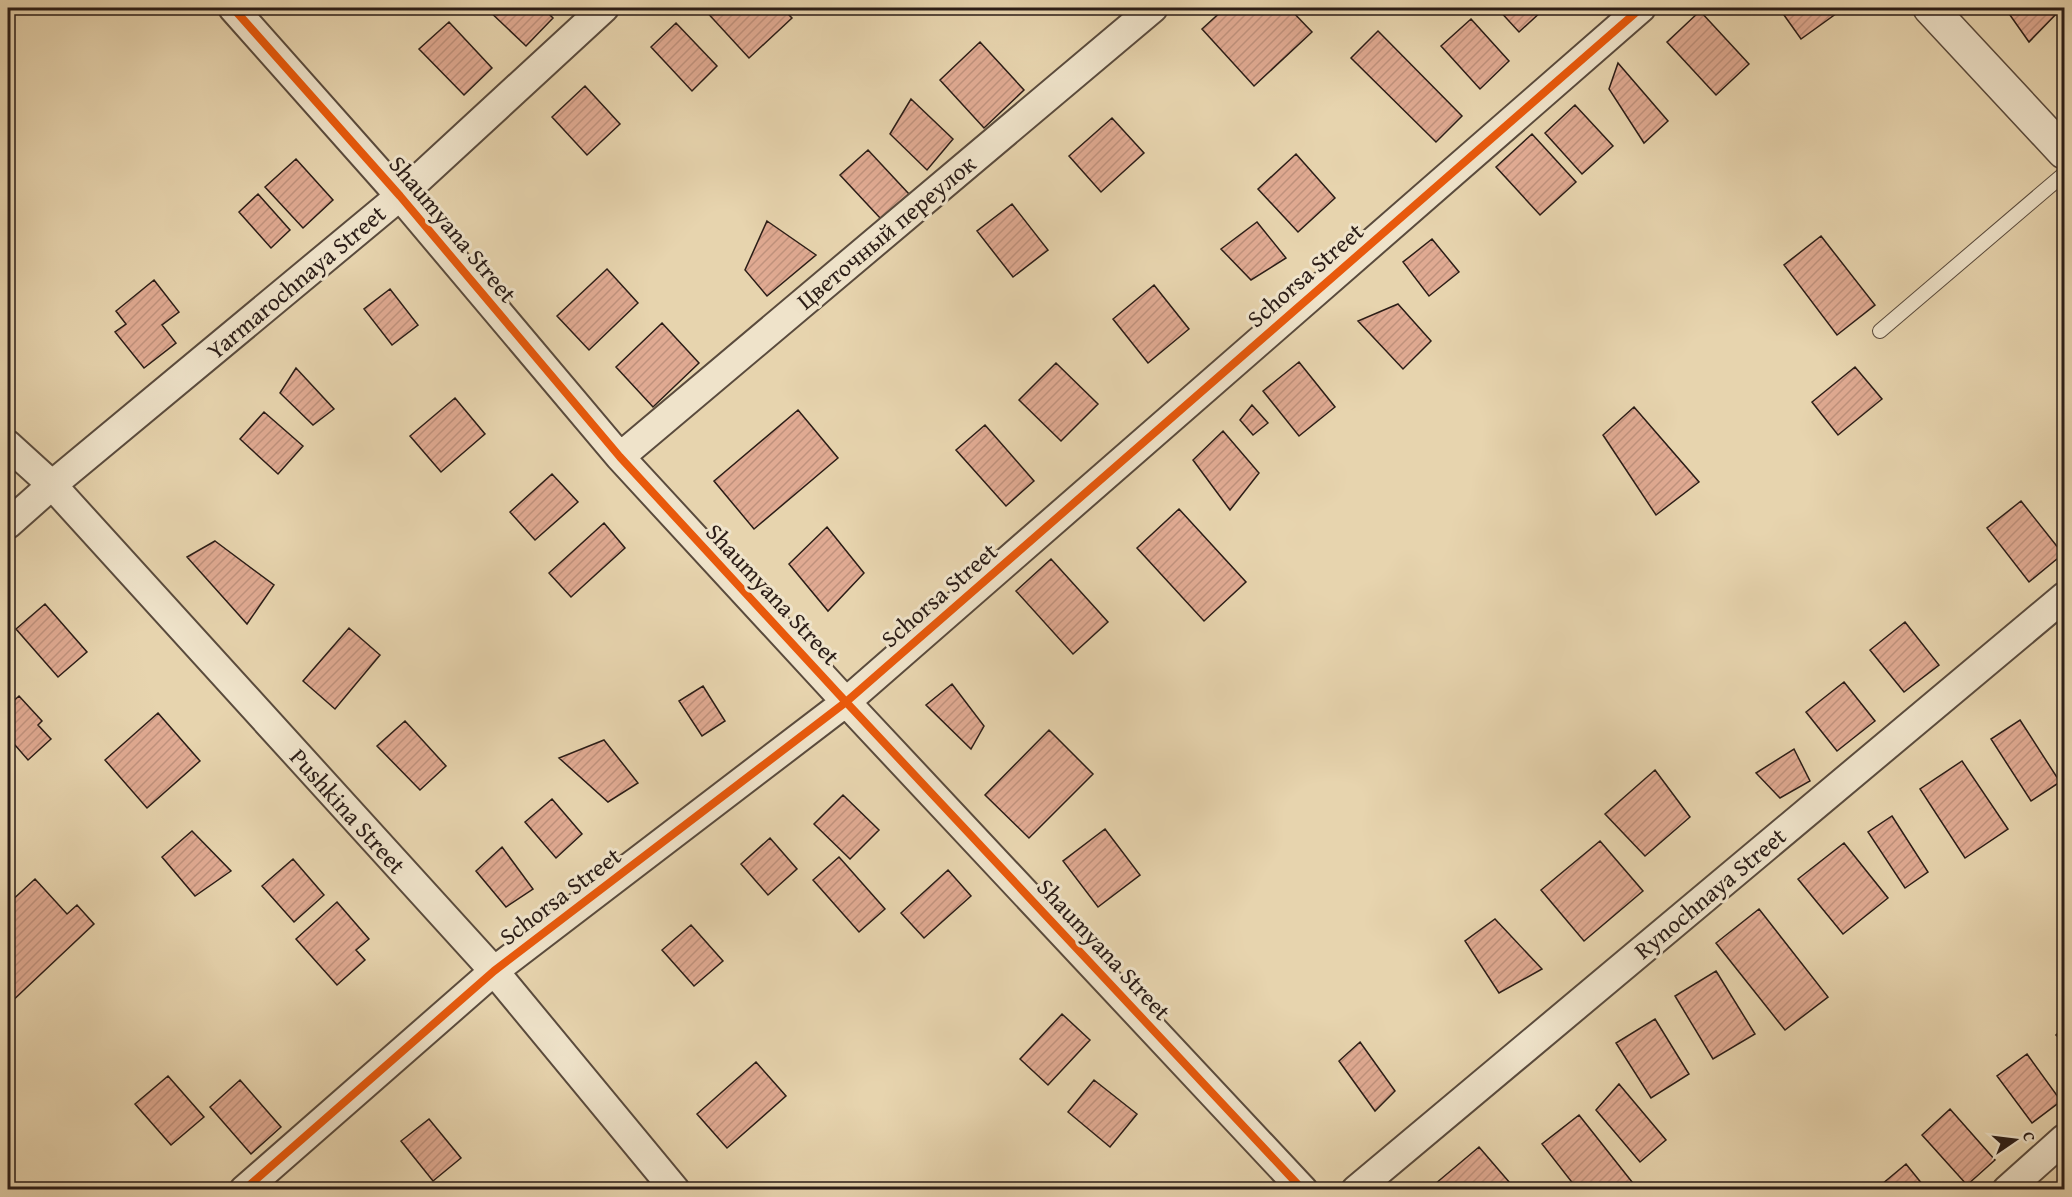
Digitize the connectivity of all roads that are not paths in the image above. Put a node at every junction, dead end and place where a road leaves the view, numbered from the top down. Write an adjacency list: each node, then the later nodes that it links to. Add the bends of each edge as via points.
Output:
1 (233, 8): 8 (street, Shaumyana Street)
2 (604, 8): 8 (street, Yarmarochnaya Street)
3 (1152, 8): 11 (street, Цветочный переулок)
4 (1641, 8): 15 (street, Schorsa Street)
5 (1930, 8): 6 (street)
6 (2064, 152)
7 (2064, 174): 9 (lane)
8 (400, 196): 11 (street, Shaumyana Street); 12 (street, Yarmarochnaya Street)
9 (1880, 331)
10 (8, 445): 12 (street, Pushkina Street)
11 (620, 457): 15 (street, Shaumyana Street)
12 (52, 485): 13 (street, Yarmarochnaya Street); 16 (street, Pushkina Street)
13 (8, 524)
14 (2064, 597): 21 (street, Rynochnaya Street)
15 (846, 702): 16 (street, Schorsa Street); 20 (street, Shaumyana Street)
16 (494, 971): 18 (street, Schorsa Street); 19 (street, Pushkina Street)
17 (2064, 1138): 22 (street)
18 (244, 1190)
19 (675, 1190)
20 (1303, 1190)
21 (1356, 1190)
22 (2007, 1190)

